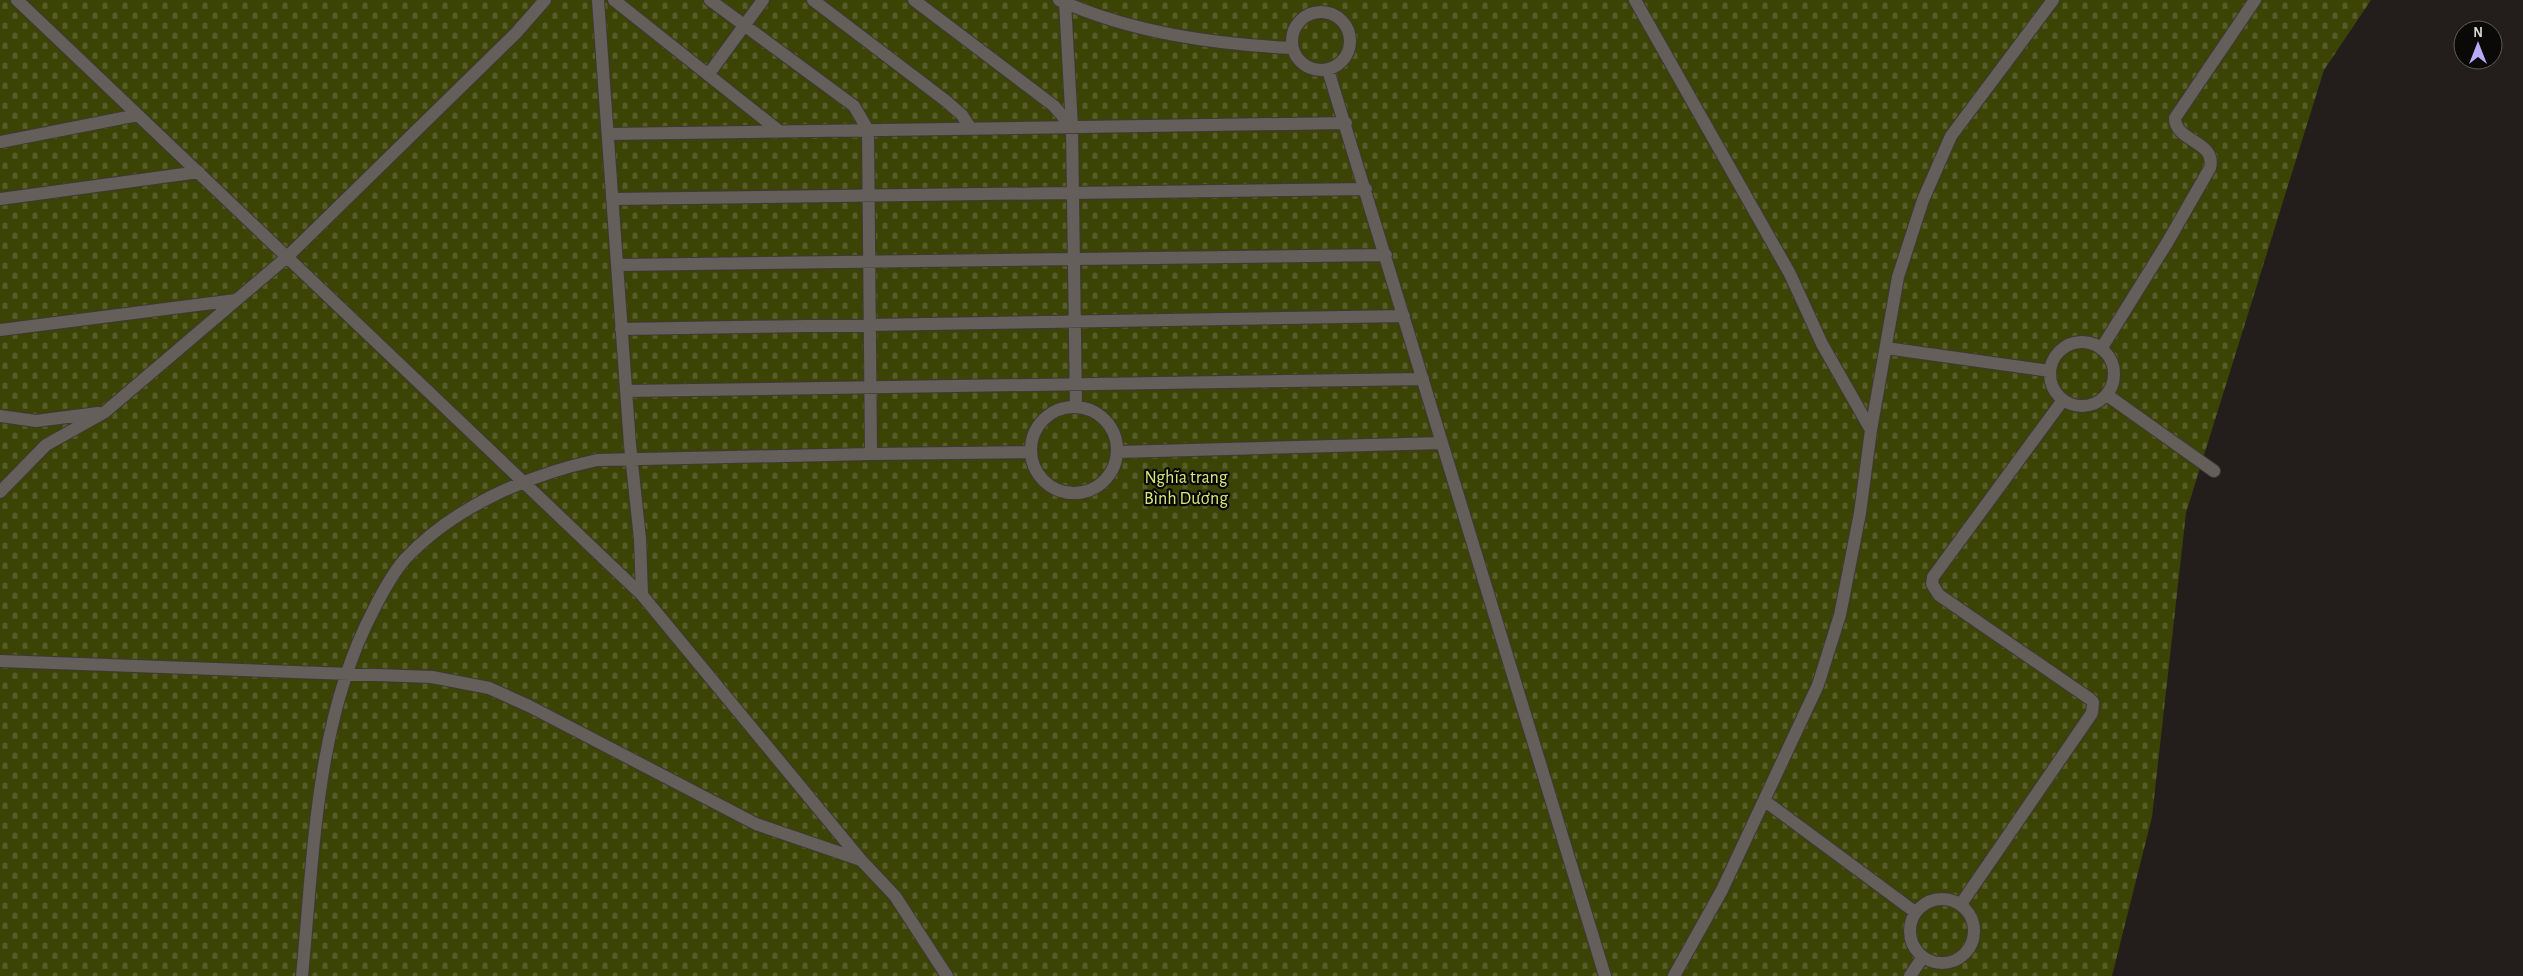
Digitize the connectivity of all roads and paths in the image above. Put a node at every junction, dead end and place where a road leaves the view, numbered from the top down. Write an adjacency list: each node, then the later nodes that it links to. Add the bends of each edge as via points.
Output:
1 (17, 0): 18 (lane)
2 (545, 0): 33 (lane, via 516,33)
3 (598, 0): 24 (lane)
4 (614, 0): 17 (lane)
5 (710, 0): 14 (lane)
6 (763, 0): 14 (lane)
7 (814, 0): 21 (lane, via 946,100)
8 (914, 0): 20 (lane, via 1054,106)
9 (1635, 0): 55 (lane, via 1790,274 1822,344)
10 (2053, 0): 43 (lane, via 1951,136 1922,200 1898,277)
11 (2255, 0): 44 (lane, via 2175,118 2177,127 2208,150 2212,161 2210,168)
12 (1062, 1): 15 (lane, via 1131,25 1176,35); 20 (lane)
13 (1315, 6): 15 (lane, via 1295,27); 16 (lane, via 1341,20 1350,37 1347,55 1341,63)
14 (744, 26): 17 (lane); 22 (lane, via 854,106)
15 (1292, 48): 16 (lane, via 1304,66)
16 (1328, 70): 19 (lane)
17 (708, 75): 23 (lane)
18 (138, 115): 25 (lane); 26 (lane)
19 (1346, 123): 20 (lane); 27 (lane)
20 (1072, 127): 21 (lane); 28 (lane)
21 (971, 129): 22 (lane)
22 (868, 130): 23 (lane); 29 (lane)
23 (779, 131): 24 (lane)
24 (608, 134): 31 (lane)
25 (0, 142)
26 (199, 172): 30 (lane); 33 (lane)
27 (1366, 189): 28 (lane); 32 (lane)
28 (1074, 193): 29 (lane); 34 (lane)
29 (870, 196): 31 (lane); 35 (lane)
30 (0, 199)
31 (612, 199): 36 (lane)
32 (1386, 255): 34 (lane); 38 (lane)
33 (287, 257): 37 (lane); 62 (lane)
34 (1074, 259): 35 (lane); 39 (lane)
35 (870, 262): 36 (lane); 40 (lane)
36 (617, 265): 41 (lane)
37 (237, 300): 42 (lane); 53 (lane)
38 (1404, 316): 39 (lane); 46 (lane)
39 (1075, 321): 40 (lane); 47 (lane)
40 (870, 324): 41 (lane); 48 (lane)
41 (621, 329): 49 (lane)
42 (0, 330)
43 (1886, 348): 45 (lane); 55 (lane)
44 (2100, 349): 45 (lane, via 2092,344 2072,344 2056,355); 50 (lane, via 2112,365 2114,374)
45 (2050, 371): 51 (lane, via 2050,380)
46 (1423, 379): 47 (lane); 56 (lane)
47 (1076, 384): 48 (lane); 52 (lane)
48 (871, 388): 49 (lane); 59 (lane)
49 (626, 391): 60 (lane)
50 (2107, 395): 51 (lane, via 2082,406); 61 (lane)
51 (2063, 400): 69 (lane, via 1933,577 1933,589 1939,594 2094,702 2092,713)
52 (1076, 407): 57 (lane, via 1061,409 1042,421 1036,430); 58 (lane, via 1095,412 1105,420 1112,429)
53 (105, 412): 54 (lane, via 36,421); 63 (lane, via 46,445)
54 (0, 416)
55 (1871, 430): 67 (lane, via 1860,513 1840,615 1818,685)
56 (1442, 443): 58 (lane); 74 (lane)
57 (1031, 452): 58 (lane, via 1034,465 1050,485 1062,491 1075,492 1099,485 1115,465); 59 (lane)
58 (1118, 452)
59 (871, 454): 60 (lane)
60 (631, 458): 62 (lane, via 578,464); 64 (lane)
61 (2214, 471)
62 (524, 481): 64 (lane); 66 (lane, via 482,502 440,530 405,560 374,609)
63 (0, 492)
64 (642, 595): 68 (lane)
65 (0, 661): 66 (lane)
66 (346, 673): 68 (lane, via 432,677 488,688 529,706 756,824); 72 (lane, via 321,778)
67 (1765, 801): 70 (lane); 75 (lane, via 1722,890)
68 (861, 860): 73 (lane, via 895,896)
69 (1961, 904): 70 (lane, via 1941,898 1922,905); 71 (lane, via 1968,911 1974,930 1968,950 1957,959 1942,963)
70 (1915, 912): 71 (lane, via 1909,931 1916,950)
71 (1923, 957): 76 (lane)
72 (302, 976)
73 (947, 976)
74 (1605, 976)
75 (1674, 976)
76 (1910, 976)

